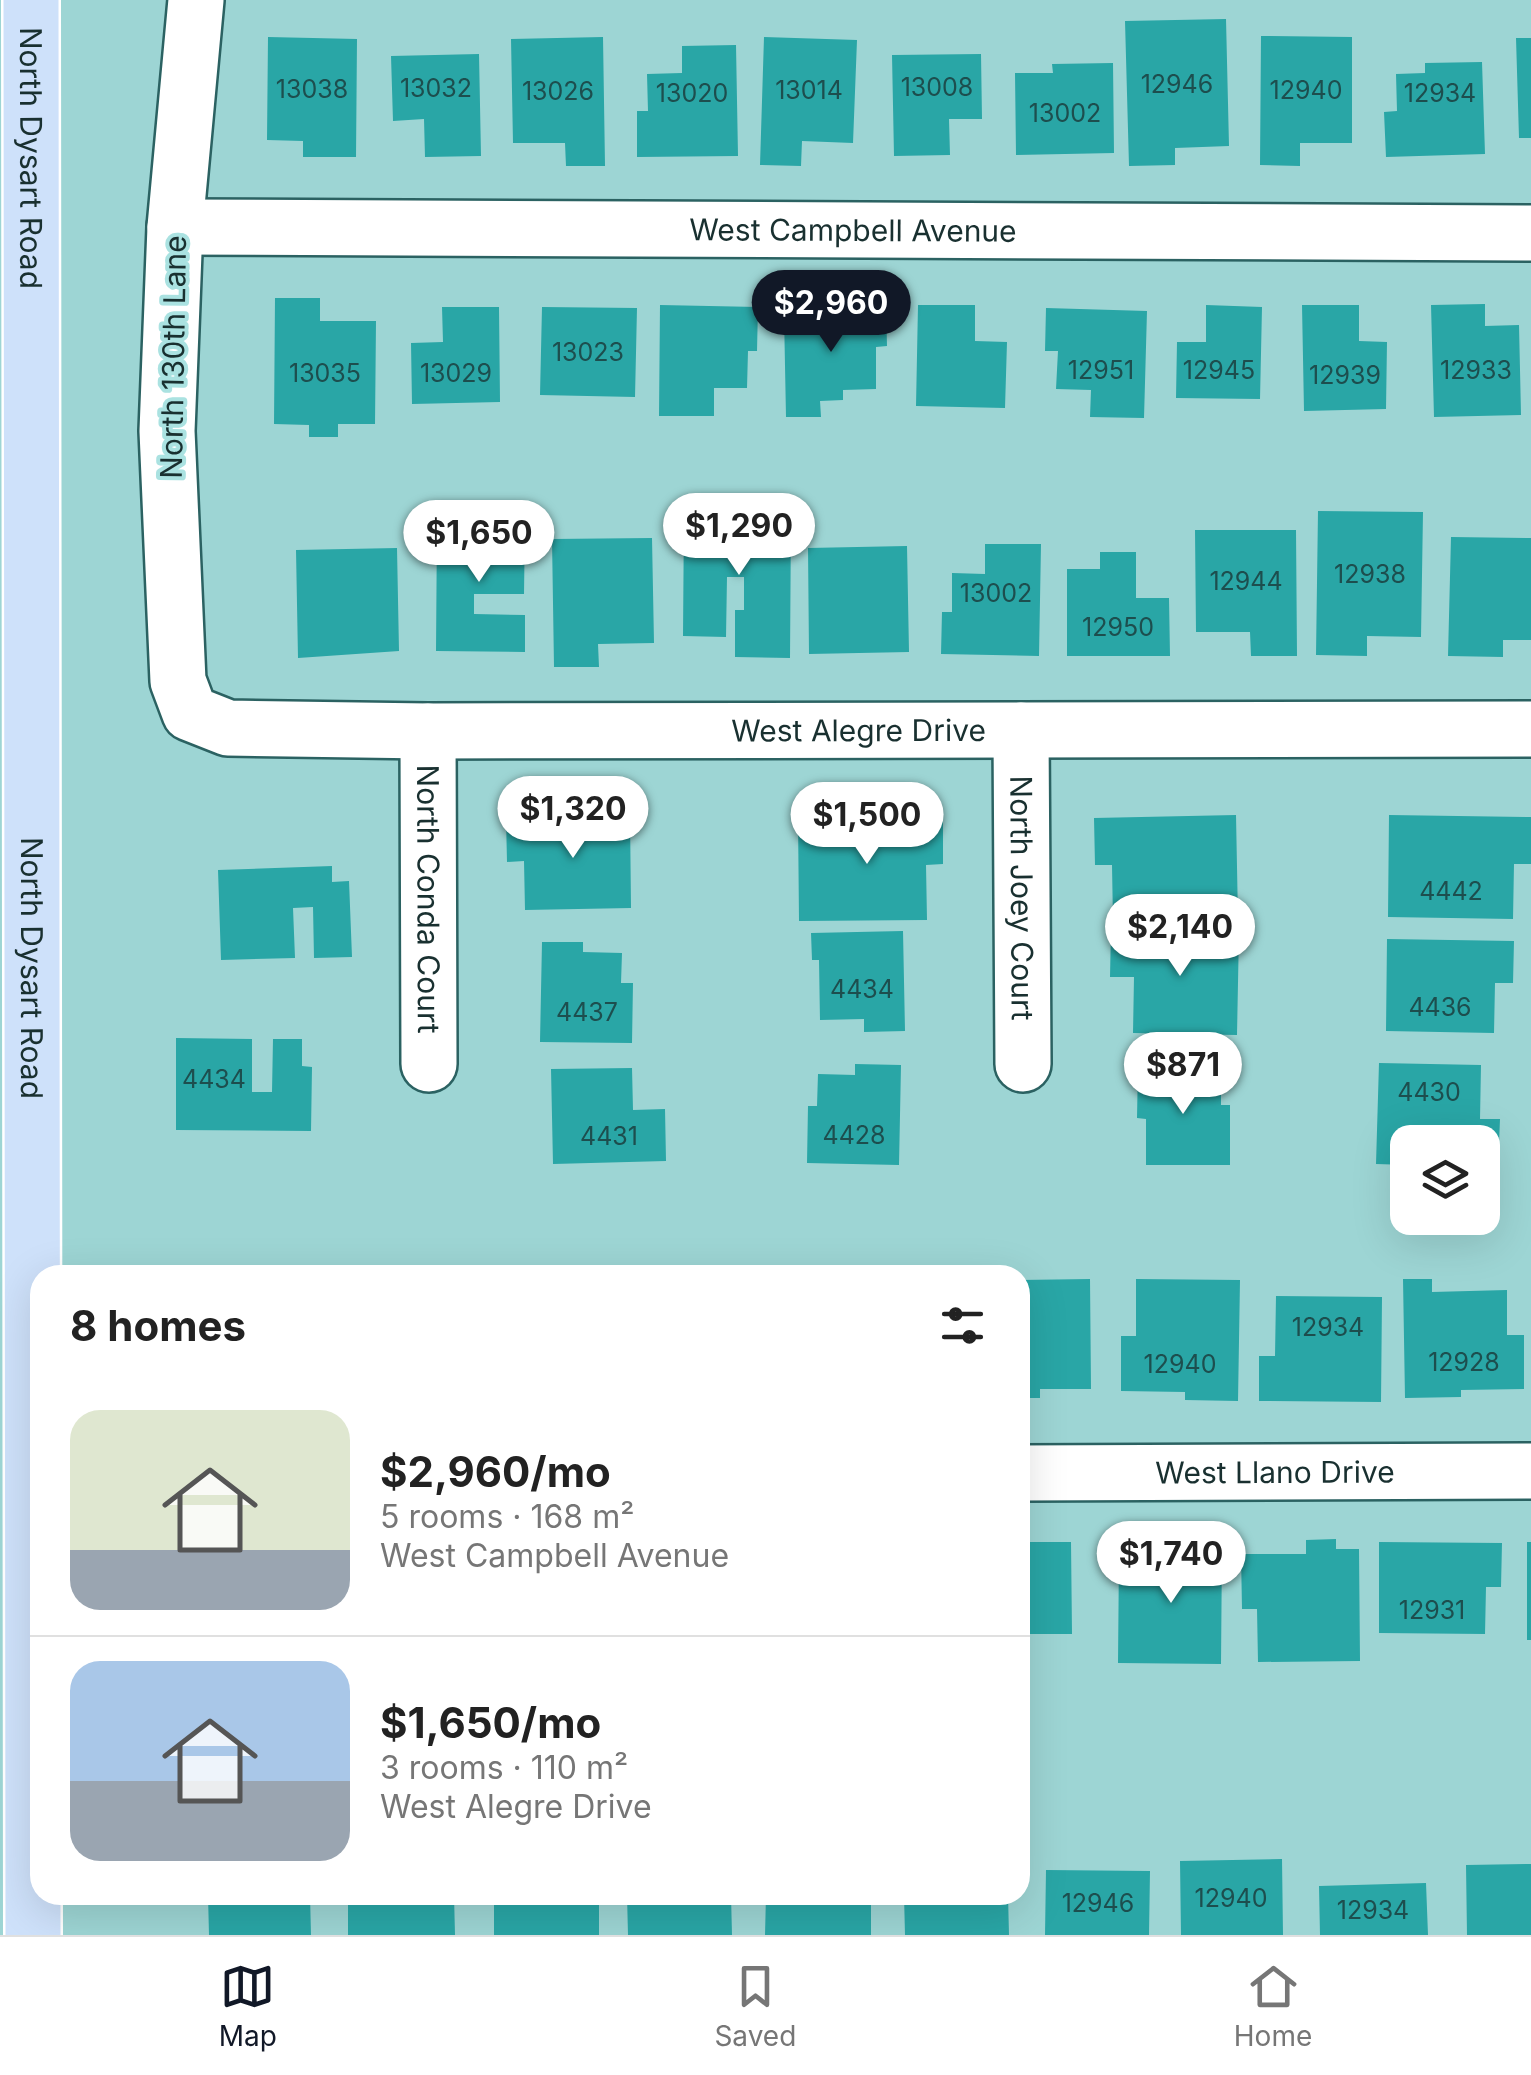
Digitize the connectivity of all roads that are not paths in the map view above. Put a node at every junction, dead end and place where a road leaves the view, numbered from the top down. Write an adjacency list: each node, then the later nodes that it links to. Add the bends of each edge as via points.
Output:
1 (31, 0): 11 (main road, North Dysart Road)
2 (196, 0): 3 (street, North 130th Lane)
3 (176, 227): 4 (street, West Campbell Avenue); 5 (street, North 130th Lane, via 167,431 178,681)
4 (1531, 233)
5 (190, 713): 8 (street, West Alegre Drive, via 228,728)
6 (1531, 729): 7 (street, West Alegre Drive)
7 (1021, 730): 8 (street, West Alegre Drive); 10 (street, North Joey Court)
8 (428, 732): 9 (street, North Conda Court)
9 (429, 1064)
10 (1022, 1064)
11 (35, 1265)
12 (1531, 1471): 13 (street, West Llano Drive)
13 (1030, 1473)
14 (33, 1905): 15 (main road, North Dysart Road)
15 (33, 1935)

